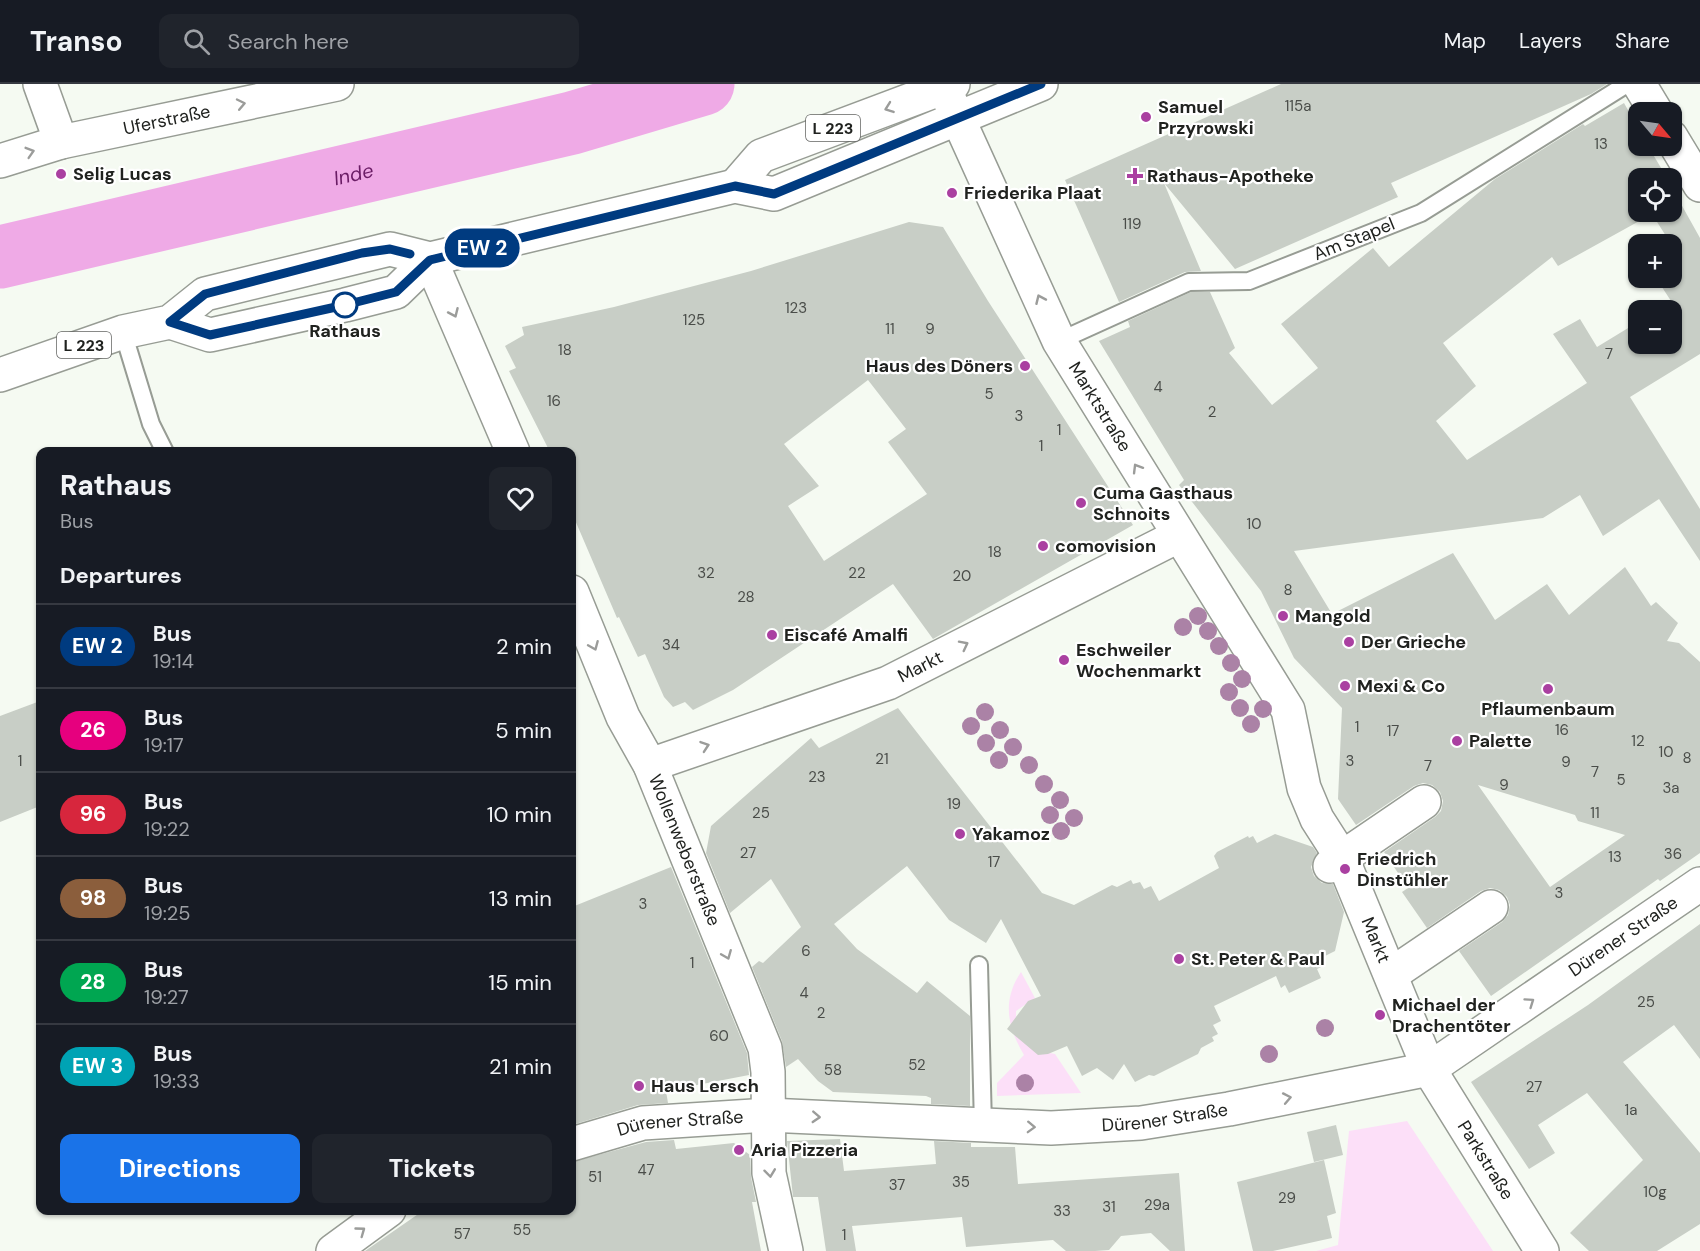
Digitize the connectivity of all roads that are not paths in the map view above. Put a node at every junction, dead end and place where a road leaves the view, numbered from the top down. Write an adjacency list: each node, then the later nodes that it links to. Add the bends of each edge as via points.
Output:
1 (40, 84): 9 (street)
2 (337, 84): 9 (street, Uferstraße, one-way to 2)
3 (1041, 84): 8 (street, L 223)
4 (1626, 84): 17 (lane, Am Stapel, via 1421,213 1249,281 1189,282)
5 (1639, 84): 7 (street)
6 (948, 86): 8 (street, Marktstraße); 13 (street, L 223, one-way to 13, via 762,156)
7 (1650, 102)
8 (958, 119): 13 (street, L 223, via 774,194); 17 (street, Marktstraße, one-way to 8)
9 (61, 142): 11 (street, Uferstraße, one-way to 9)
10 (1682, 155): 12 (street)
11 (0, 161)
12 (1700, 185)
13 (735, 186): 14 (street, L 223)
14 (430, 260): 15 (street, L 223, via 390,249 362,253 205,294); 15 (street, L 223, via 396,292 345,305 210,335); 20 (street, one-way to 20)
15 (170, 322): 16 (street, L 223)
16 (123, 332): 18 (street, L 223); 19 (lane, via 151,424)
17 (1059, 341): 21 (street, Marktstraße, one-way to 17)
18 (0, 375)
19 (162, 447)
20 (511, 447)
21 (1178, 536): 23 (street, Marktstraße); 24 (street, Markt, one-way to 21, via 888,683)
22 (576, 602): 24 (street, Wollenweberstraße, one-way to 24, via 623,717)
23 (1288, 710): 26 (street, Markt, via 1304,788)
24 (650, 765): 32 (street, Wollenweberstraße, one-way to 32, via 765,1048)
25 (1424, 802): 26 (street)
26 (1336, 862): 30 (street, Markt)
27 (1700, 884): 31 (street, Dürener Straße, one-way to 27, via 1646,909)
28 (1491, 907): 30 (street)
29 (979, 965): 33 (lane)
30 (1392, 974): 31 (street, Markt)
31 (1429, 1069): 33 (street, Dürener Straße, one-way to 31, via 1141,1124); 38 (street, Parkstraße)
32 (768, 1115): 33 (street, Dürener Straße, one-way to 33); 34 (street, Dürener Straße, via 643,1123); 37 (street, Wollenweberstraße, one-way to 37, via 770,1173)
33 (984, 1126)
34 (576, 1143)
35 (382, 1215): 36 (street, one-way to 35)
36 (333, 1251)
37 (786, 1251)
38 (1542, 1251)

